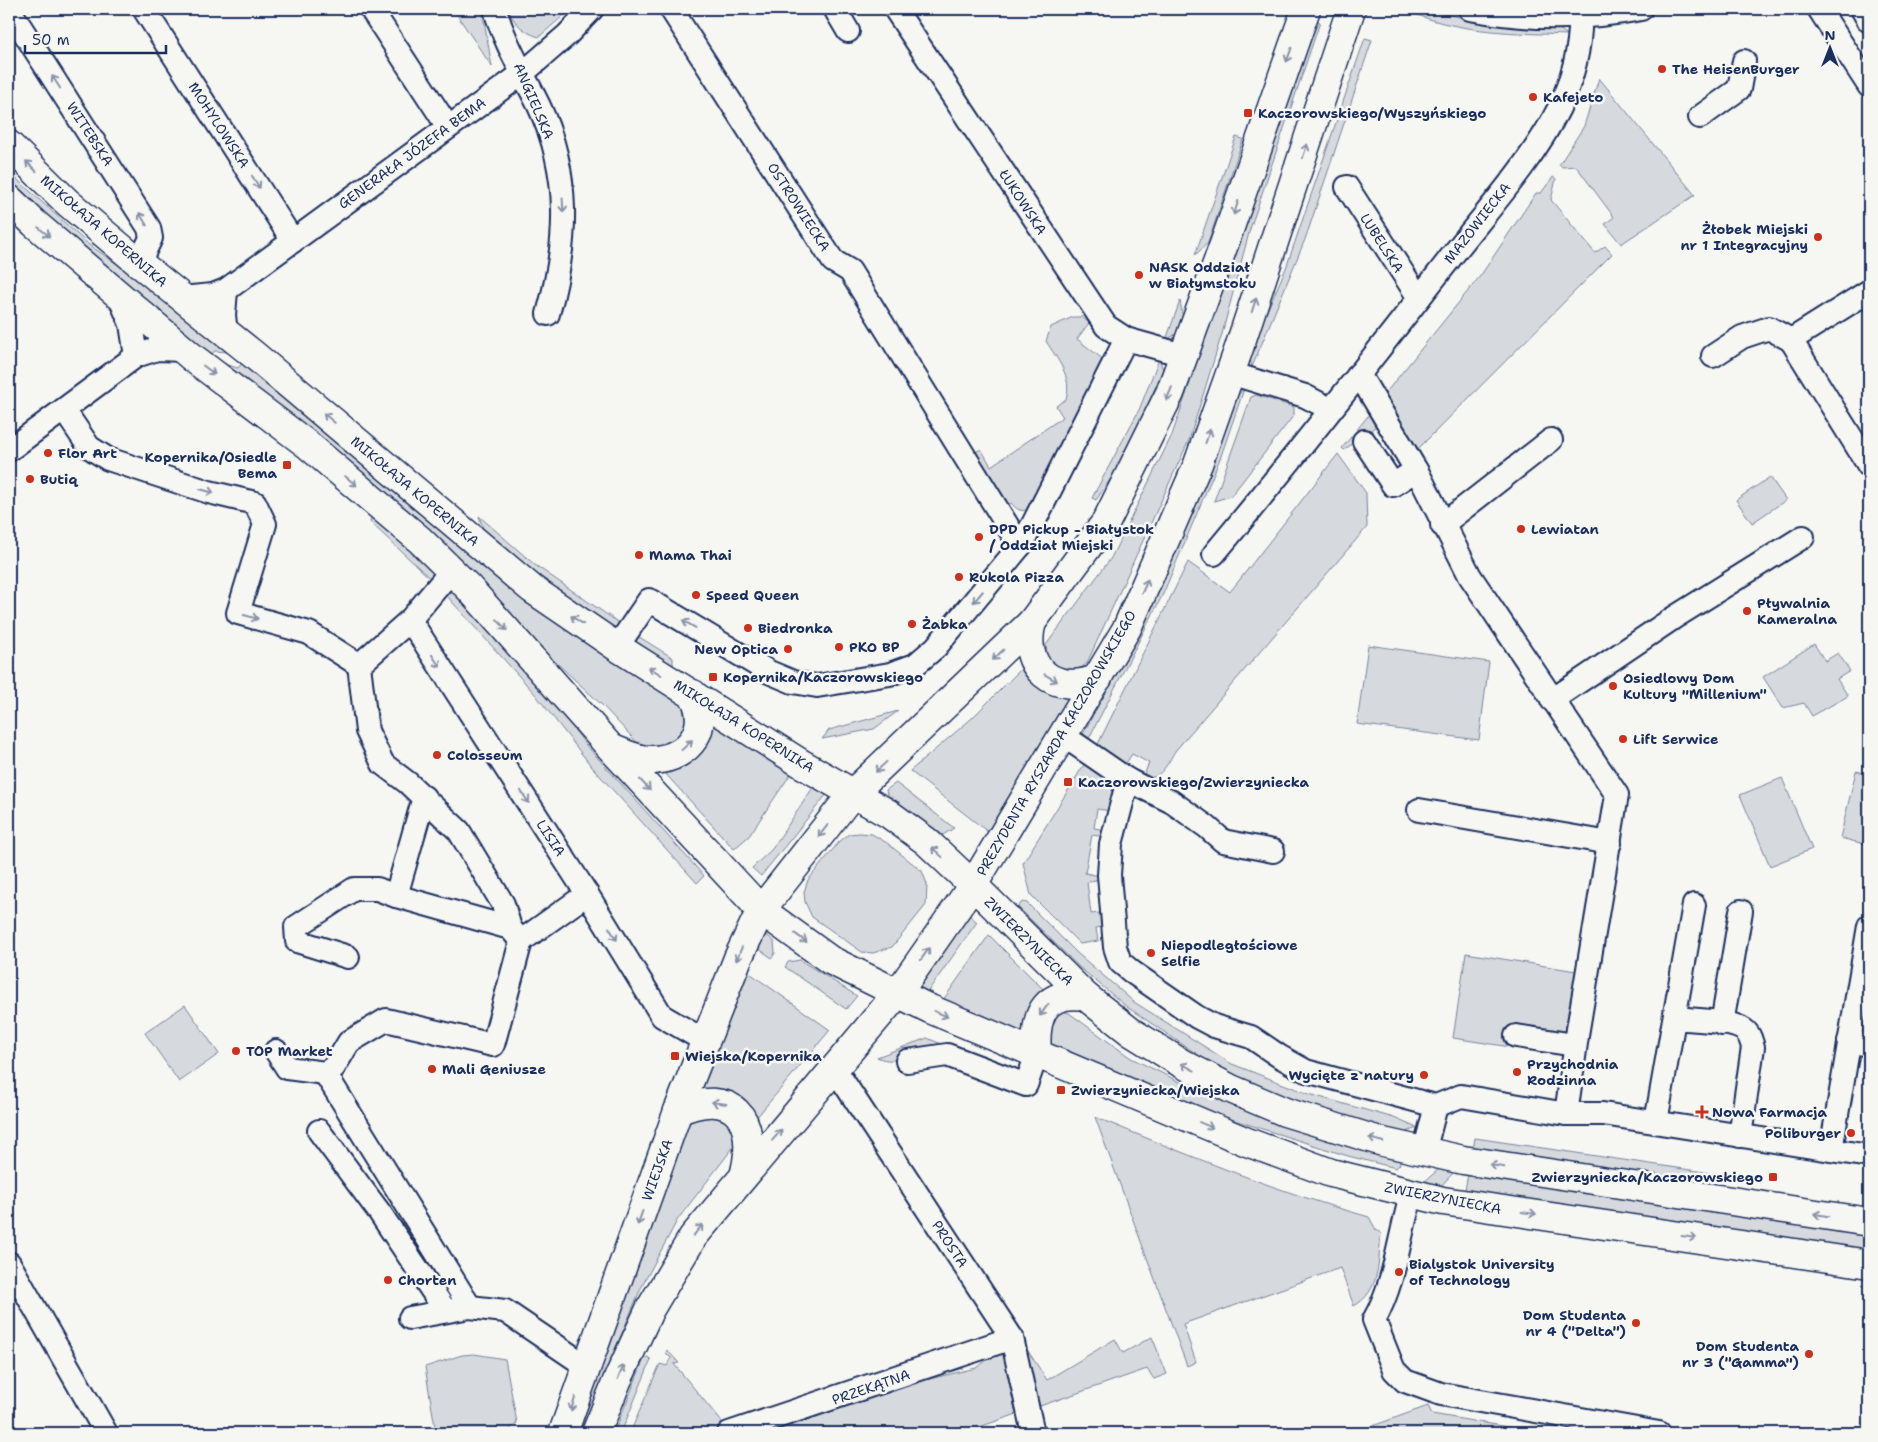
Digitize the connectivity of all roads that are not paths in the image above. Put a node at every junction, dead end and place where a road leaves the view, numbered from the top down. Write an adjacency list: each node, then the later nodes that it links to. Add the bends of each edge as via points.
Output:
1 (9, 9): 27 (street, WITEBSKA, one-way to 1, via 151,238 149,228)
2 (144, 9): 26 (street, MOHYLOWSKA, one-way to 26)
3 (371, 9): 22 (street)
4 (495, 9): 19 (street, ANGIELSKA)
5 (592, 9): 19 (street, GENERAŁA JÓZEFA BEMA)
6 (671, 9): 52 (street, OSTROWIECKA, via 833,261 850,271)
7 (834, 9): 17 (street)
8 (895, 9): 35 (street, ŁUKOWSKA, via 1106,326)
9 (1306, 9): 38 (main road, one-way to 38)
10 (1351, 9): 41 (main road, PREZYDENTA RYSZARDA KACZOROWSKIEGO, one-way to 10)
11 (1470, 9): 15 (street, via 1514,15)
12 (1641, 9): 15 (street, via 1611,15)
13 (1819, 9): 20 (street)
14 (1862, 9): 16 (street)
15 (1580, 13): 32 (street, MAZOWIECKA, via 1578,54 1552,121 1531,154)
16 (1869, 21)
17 (848, 31)
18 (1744, 61): 21 (street, via 1739,89)
19 (523, 72): 22 (street, GENERAŁA JÓZEFA BEMA); 33 (street, ANGIELSKA, one-way to 33, via 546,122 564,201 560,269)
20 (1869, 86)
21 (1700, 117)
22 (448, 127): 26 (street, GENERAŁA JÓZEFA BEMA)
23 (9, 146): 27 (main road, MIKOŁAJA KOPERNIKA, one-way to 23)
24 (1347, 187): 32 (street, LUBELSKA)
25 (9, 199): 30 (main road, one-way to 30)
26 (293, 241): 28 (street, GENERAŁA JÓZEFA BEMA)
27 (139, 263): 31 (main road, MIKOŁAJA KOPERNIKA)
28 (226, 290): 31 (street, GENERAŁA JÓZEFA BEMA, via 213,295); 34 (street)
29 (1869, 291): 36 (street)
30 (119, 296): 37 (main road); 39 (street, via 131,324)
31 (181, 298): 34 (main road, MIKOŁAJA KOPERNIKA)
32 (1419, 298): 42 (street, MAZOWIECKA)
33 (548, 314)
34 (226, 334): 57 (main road, MIKOŁAJA KOPERNIKA, one-way to 34, via 532,589)
35 (1126, 339): 38 (street, ŁUKOWSKA); 52 (street)
36 (1791, 340): 40 (street, via 1769,328 1742,337); 48 (street)
37 (184, 350): 39 (street, via 157,349); 54 (main road, one-way to 54, via 308,445 420,540)
38 (1183, 354): 56 (main road, one-way to 56, via 1170,393 1106,522)
39 (136, 356): 44 (street)
40 (1713, 356)
41 (1230, 373): 43 (street, via 1304,396); 59 (main road, PREZYDENTA RYSZARDA KACZOROWSKIEGO, one-way to 41, via 1135,610 1198,464)
42 (1359, 374): 43 (street, MAZOWIECKA); 49 (street)
43 (1330, 409): 53 (street, MAZOWIECKA)
44 (64, 410): 47 (street); 58 (street, one-way to 58, via 89,447 108,459 209,492 255,503 264,524 238,613 310,633)
45 (1550, 440): 50 (street)
46 (1364, 441): 49 (street, via 1393,485)
47 (9, 450)
48 (1869, 466)
49 (1416, 470): 50 (street)
50 (1442, 525): 61 (street, via 1470,576)
51 (1803, 537): 61 (street, via 1675,617)
52 (1020, 546): 57 (street, one-way to 57, via 936,647 915,665 890,674 817,686 793,682 769,672 649,600)
53 (1214, 554)
54 (451, 571): 55 (street); 63 (main road, one-way to 63)
55 (410, 620): 58 (street); 71 (street, LISIA, one-way to 71)
56 (1032, 622): 59 (main road, one-way to 59, via 1029,650 1034,663 1044,674 1056,682 1070,685); 65 (main road, one-way to 65)
57 (617, 647): 60 (main road, MIKOŁAJA KOPERNIKA, one-way to 57)
58 (359, 666): 66 (street, via 367,731 383,764)
59 (1098, 678): 62 (main road, PREZYDENTA RYSZARDA KACZOROWSKIEGO)
60 (693, 694): 63 (main road, one-way to 60, via 633,758 653,760 672,757 686,748 697,733 701,715); 65 (main road, MIKOŁAJA KOPERNIKA)
61 (1552, 700): 68 (street, via 1617,795)
62 (1064, 736): 64 (street); 70 (main road, PREZYDENTA RYSZARDA KACZOROWSKIEGO)
63 (610, 747): 74 (main road, one-way to 74)
64 (1128, 780): 69 (street, via 1172,802 1223,841); 92 (street, via 1111,844 1109,875 1114,940 1120,962 1197,1017 1214,1026 1252,1037 1306,1071)
65 (853, 793): 70 (main road, MIKOŁAJA KOPERNIKA, one-way to 65, via 926,841); 74 (main road, WIEJSKA, one-way to 74)
66 (424, 798): 72 (street); 77 (street, via 459,831 503,904)
67 (1419, 810): 68 (street)
68 (1610, 842): 86 (street)
69 (1273, 851)
70 (973, 885): 79 (main road, PREZYDENTA RYSZARDA KACZOROWSKIEGO, one-way to 70); 80 (main road, ZWIERZYNIECKA)
71 (587, 894): 77 (street); 84 (street, LISIA, one-way to 84, via 662,1016)
72 (396, 896): 77 (street); 78 (street, via 377,890 354,889 296,927 297,940)
73 (1694, 905): 81 (street)
74 (761, 910): 79 (main road, ZWIERZYNIECKA, one-way to 79, via 830,960); 84 (main road, WIEJSKA, one-way to 84, via 742,948)
75 (1741, 911): 82 (street)
76 (1869, 926): 85 (street)
77 (516, 935): 91 (street, via 493,1046 386,1020 349,1042 334,1067)
78 (348, 957)
79 (897, 994): 88 (main road, ZWIERZYNIECKA, one-way to 88); 90 (main road)
80 (1085, 996): 88 (main road, ZWIERZYNIECKA, one-way to 88, via 1072,994 1049,1003 1036,1025); 99 (main road, ZWIERZYNIECKA, one-way to 80, via 1331,1127 1231,1089 1130,1032)
81 (1675, 1018): 82 (street); 95 (street)
82 (1722, 1024): 97 (street, via 1744,1030 1753,1047)
83 (1516, 1036): 86 (street)
84 (705, 1041): 93 (main road, WIEJSKA)
85 (1859, 1043): 98 (street)
86 (1575, 1046): 94 (street)
87 (276, 1051): 91 (street, via 287,1068)
88 (1037, 1054): 89 (street, via 1026,1085 947,1055); 102 (main road, ZWIERZYNIECKA, one-way to 102, via 1247,1142 1331,1173)
89 (907, 1061)
90 (835, 1069): 101 (main road, one-way to 90); 110 (street, PROSTA)
91 (325, 1072): 107 (street)
92 (1436, 1106): 94 (street, via 1461,1096); 99 (street)
93 (678, 1111): 101 (main road, one-way to 93, via 749,1147 746,1129 738,1114 727,1104 712,1102 698,1102); 111 (main road, WIEJSKA, one-way to 111)
94 (1566, 1114): 95 (street, via 1603,1114)
95 (1656, 1122): 97 (street)
96 (319, 1131): 108 (street, via 380,1213)
97 (1740, 1136): 98 (street)
98 (1831, 1150): 100 (street)
99 (1424, 1152): 102 (main road, via 1420,1163 1409,1175 1395,1182); 104 (main road, ZWIERZYNIECKA, one-way to 99)
100 (1869, 1156)
101 (745, 1172): 114 (main road, one-way to 101, via 650,1309 693,1237)
102 (1372, 1184): 103 (main road, ZWIERZYNIECKA)
103 (1412, 1193): 106 (main road, ZWIERZYNIECKA, one-way to 106, via 1444,1201); 117 (street, via 1391,1281 1374,1320 1394,1370 1405,1381 1441,1394)
104 (1869, 1222)
105 (9, 1263): 112 (street)
106 (1869, 1264)
107 (470, 1307): 108 (street); 111 (street, via 505,1311)
108 (445, 1310): 109 (street)
109 (410, 1318)
110 (1012, 1338): 115 (street, PRZEKĄTNA); 116 (street, PROSTA)
111 (586, 1366): 113 (main road, WIEJSKA, one-way to 113)
112 (106, 1433)
113 (563, 1433)
114 (596, 1433)
115 (729, 1433)
116 (1033, 1433)
117 (1659, 1433)

